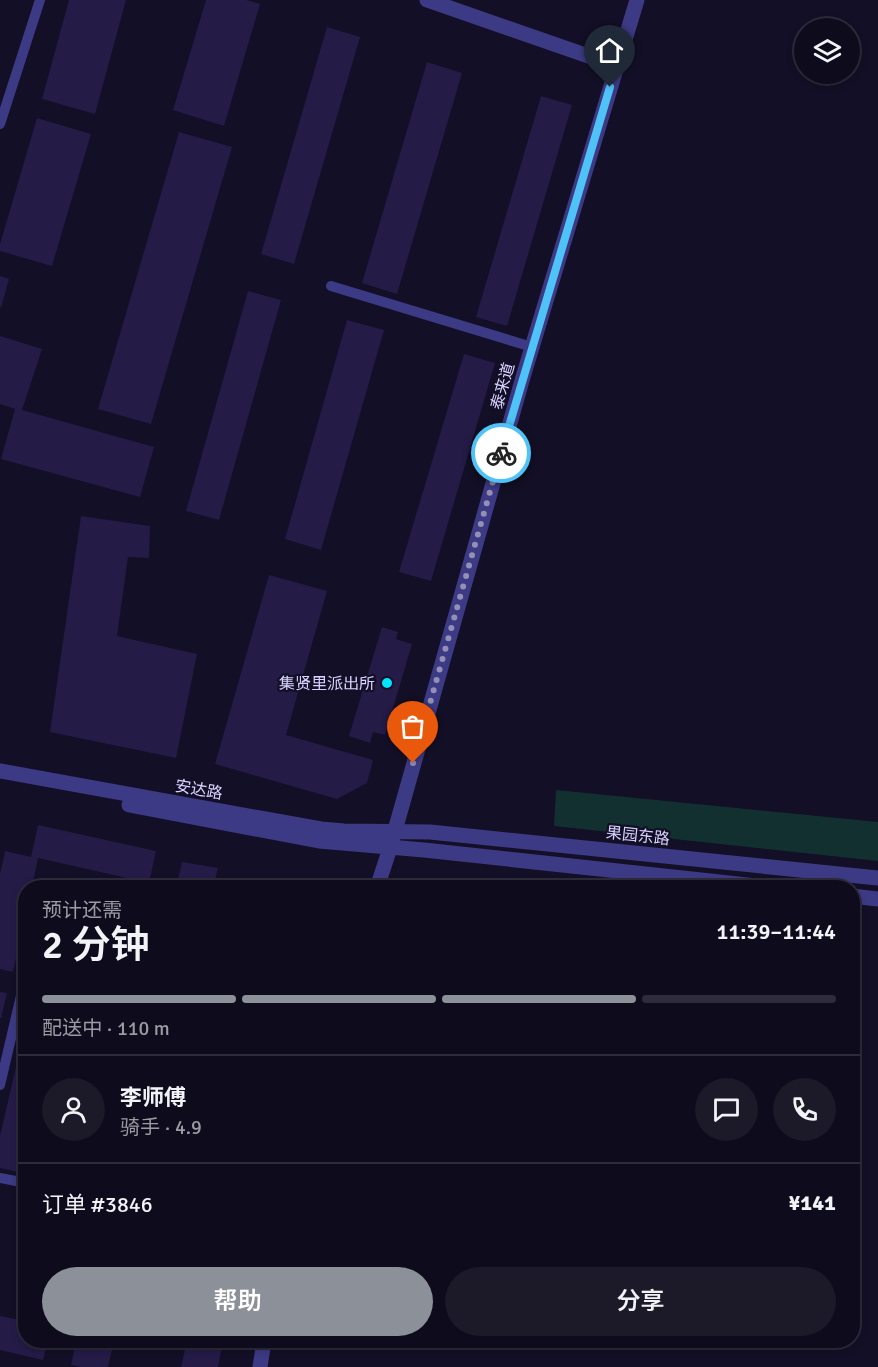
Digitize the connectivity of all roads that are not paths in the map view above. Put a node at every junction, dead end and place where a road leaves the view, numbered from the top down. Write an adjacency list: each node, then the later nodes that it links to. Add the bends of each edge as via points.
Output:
1 (40, 0): 5 (lane)
2 (427, 0): 4 (street)
3 (637, 0): 4 (street, 泰来道)
4 (617, 66): 7 (street, 泰来道)
5 (0, 124)
6 (331, 286): 7 (lane)
7 (532, 347): 10 (street, 泰来道)
8 (0, 771): 10 (street, 安达路, via 321,829)
9 (0, 780): 11 (street, 安达路, via 319,841)
10 (393, 831): 11 (street, 泰来道); 12 (street, 果园东路)
11 (390, 848): 13 (street, 泰来道); 14 (street)
12 (878, 878)
13 (379, 880)
14 (701, 880)
15 (860, 897): 16 (street)
16 (878, 899)
17 (18, 1008): 18 (lane)
18 (0, 1085)
19 (0, 1178): 20 (lane)
20 (18, 1181)
21 (263, 1348): 22 (street)
22 (260, 1367)

